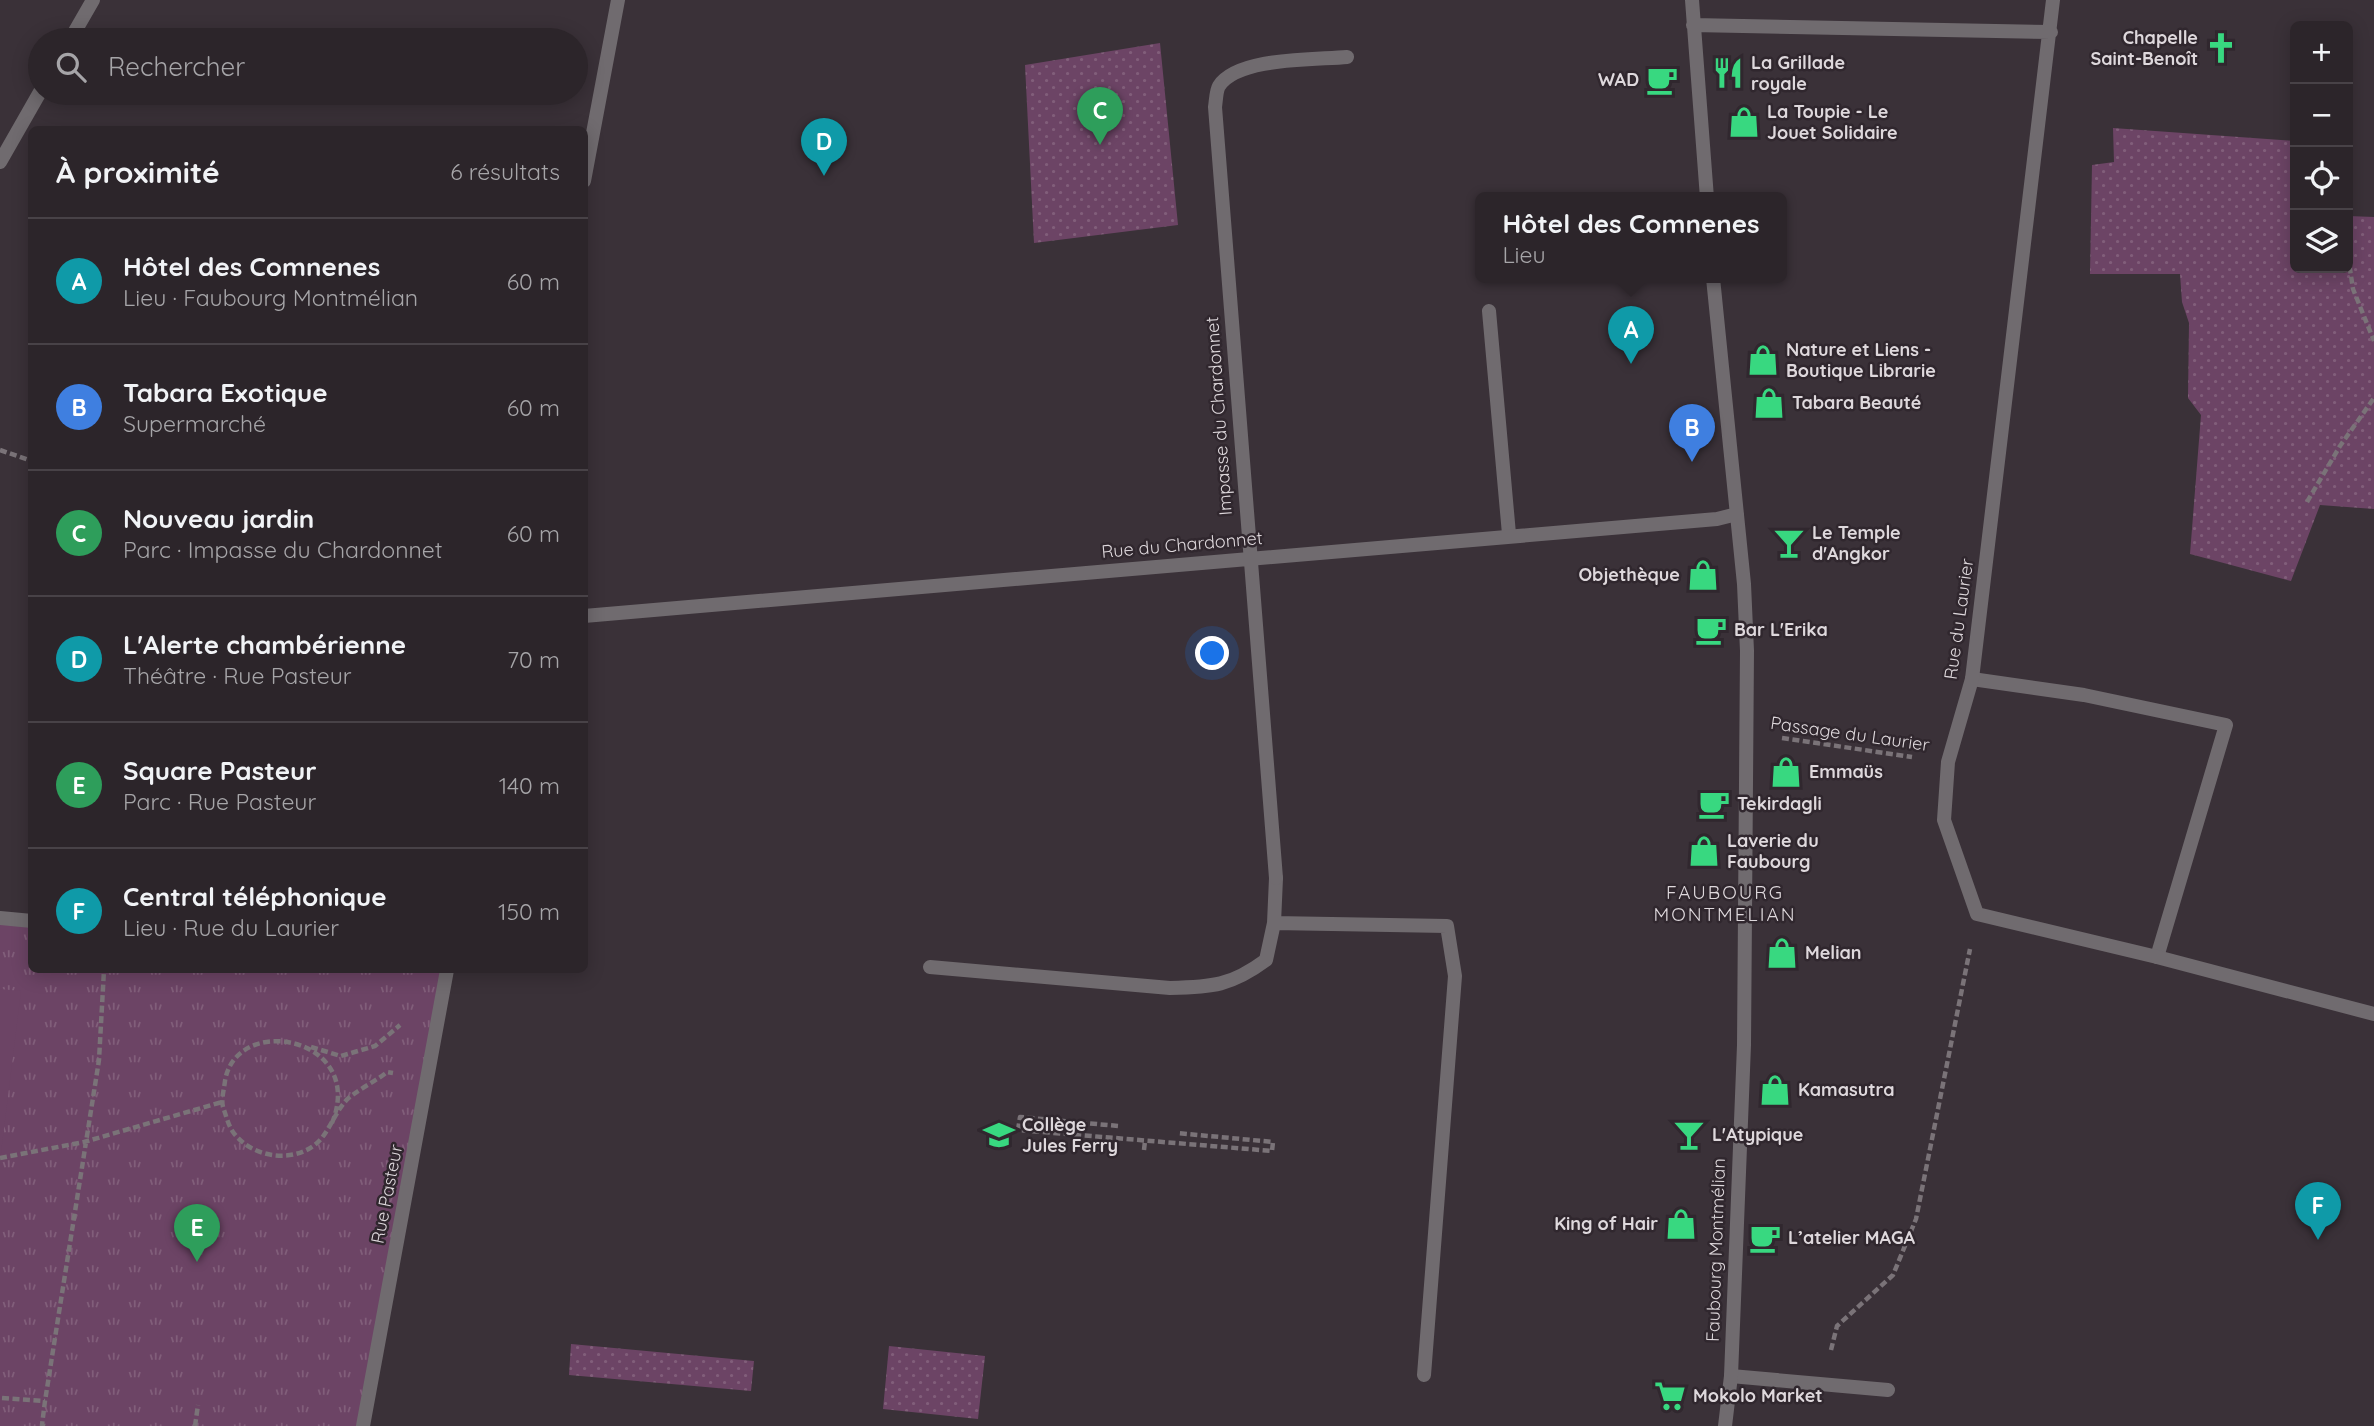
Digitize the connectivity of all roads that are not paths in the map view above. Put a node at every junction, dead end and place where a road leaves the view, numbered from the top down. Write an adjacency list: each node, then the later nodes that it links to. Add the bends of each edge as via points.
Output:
1 (93, 0): 6 (street)
2 (618, 0): 10 (street)
3 (1692, 0): 5 (street)
4 (2053, 0): 7 (street, Rue du Laurier)
5 (1693, 25): 7 (street); 12 (street)
6 (77, 28)
7 (2050, 32): 19 (street, Rue du Laurier)
8 (1347, 57): 17 (street, Impasse du Chardonnet, via 1254,66 1231,73 1218,87 1215,107)
9 (33, 105): 11 (street)
10 (588, 160)
11 (0, 162)
12 (1707, 192)
13 (1714, 283): 15 (street, Faubourg Montmélian)
14 (1489, 311): 16 (street)
15 (1737, 514): 16 (street, Rue du Chardonnet); 28 (street, Faubourg Montmélian, via 1748,734 1744,1045)
16 (1509, 534): 17 (street, Rue du Chardonnet)
17 (1249, 558): 18 (street, Rue du Chardonnet); 22 (street, Impasse du Chardonnet, via 1276,878)
18 (588, 616)
19 (1972, 679): 23 (street, Rue du Laurier, via 1948,762 1944,820 1977,914); 23 (street, via 2084,695 2226,725)
20 (0, 918): 21 (street)
21 (28, 921)
22 (1274, 923): 24 (street, Impasse du Chardonnet, via 1266,960 1241,979 1206,987 1170,988); 27 (street, via 1447,926 1455,976)
23 (2157, 957): 26 (street)
24 (930, 967)
25 (446, 973): 30 (street, Rue Pasteur)
26 (2374, 1014)
27 (1424, 1375)
28 (1731, 1376): 29 (street); 31 (street, Faubourg Montmélian)
29 (1888, 1390)
30 (363, 1426)
31 (1725, 1426)

